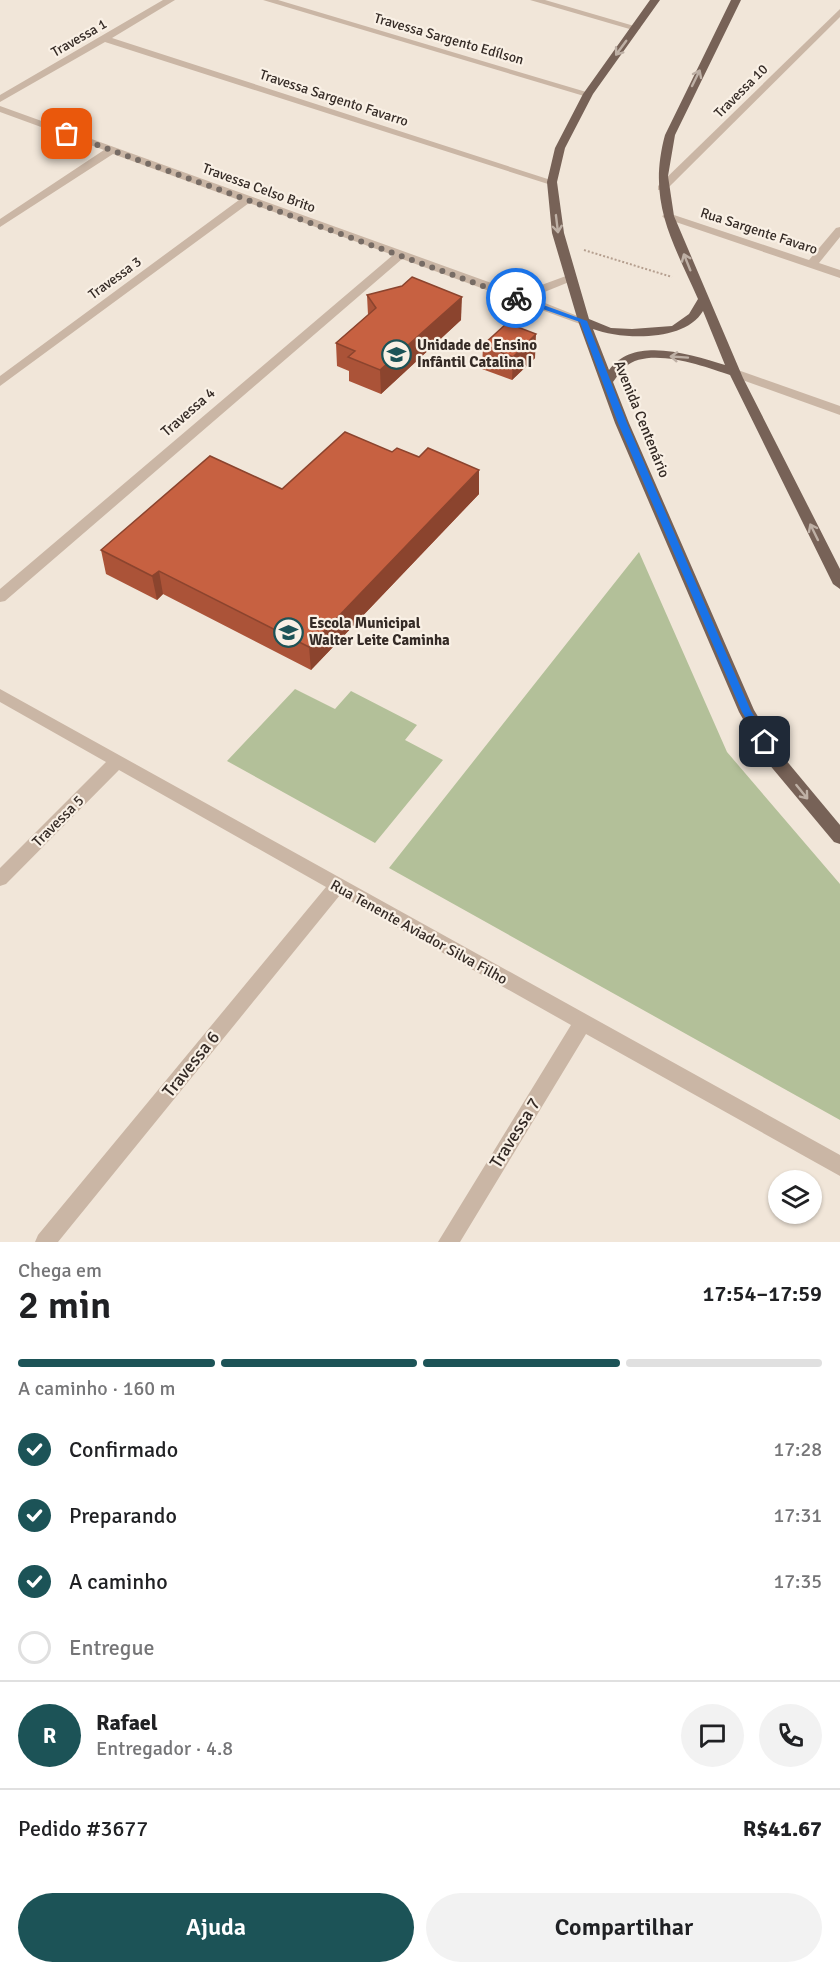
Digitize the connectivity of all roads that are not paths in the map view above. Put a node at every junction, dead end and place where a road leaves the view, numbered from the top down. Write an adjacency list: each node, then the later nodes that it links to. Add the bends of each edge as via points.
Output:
1 (171, 0): 8 (street, Travessa 1)
2 (268, 0): 9 (street, Travessa Sargento Edílson)
3 (535, 0): 7 (street)
4 (655, 0): 7 (main road, Avenida Centenário)
5 (736, 0): 14 (main road, one-way to 5, via 670,135)
6 (840, 12): 14 (street, Travessa 10)
7 (636, 28): 9 (main road, Avenida Centenário, one-way to 9)
8 (107, 39): 10 (street, Travessa 1); 13 (street, Travessa Sargento Favarro)
9 (588, 94): 13 (main road, Avenida Centenário, via 560,148)
10 (0, 99)
11 (0, 110): 12 (street, Travessa Celso Brito)
12 (112, 150): 15 (street, Travessa Celso Brito); 17 (street)
13 (552, 182): 22 (main road, Avenida Centenário, one-way to 22, via 560,242)
14 (662, 188): 16 (main road)
15 (247, 199): 19 (street, Travessa Celso Brito); 27 (street, Travessa 3)
16 (668, 216): 20 (street, Rua Sargente Favaro); 24 (main road, one-way to 16)
17 (0, 224)
18 (840, 230): 20 (street)
19 (400, 255): 23 (street, Travessa Celso Brito); 31 (street, Travessa 4)
20 (812, 264): 21 (street, Rua Sargente Favaro)
21 (840, 274)
22 (570, 278): 23 (street, Travessa Celso Brito, via 538,290); 25 (main road, Avenida Centenário)
23 (507, 294): 25 (street, Travessa Celso Brito)
24 (703, 300): 25 (main road, via 694,316 675,329 609,331); 26 (main road)
25 (584, 321): 28 (main road, Avenida Centenário)
26 (735, 373): 28 (main road, one-way to 28, via 690,358 646,355 622,363); 29 (street); 30 (main road, one-way to 26)
27 (0, 382)
28 (607, 382): 34 (main road, Avenida Centenário, one-way to 34, via 747,712 774,758)
29 (840, 411)
30 (840, 584)
31 (0, 597)
32 (0, 695): 33 (street, Rua Tenente Aviador Silva Filho)
33 (117, 762): 35 (street, Travessa 5); 36 (street, Rua Tenente Aviador Silva Filho)
34 (840, 837)
35 (0, 879)
36 (337, 886): 37 (street, Rua Tenente Aviador Silva Filho); 39 (street, Travessa 6)
37 (582, 1024): 38 (street, Rua Tenente Aviador Silva Filho); 40 (street, Travessa 7)
38 (840, 1166)
39 (45, 1242)
40 (448, 1242)

